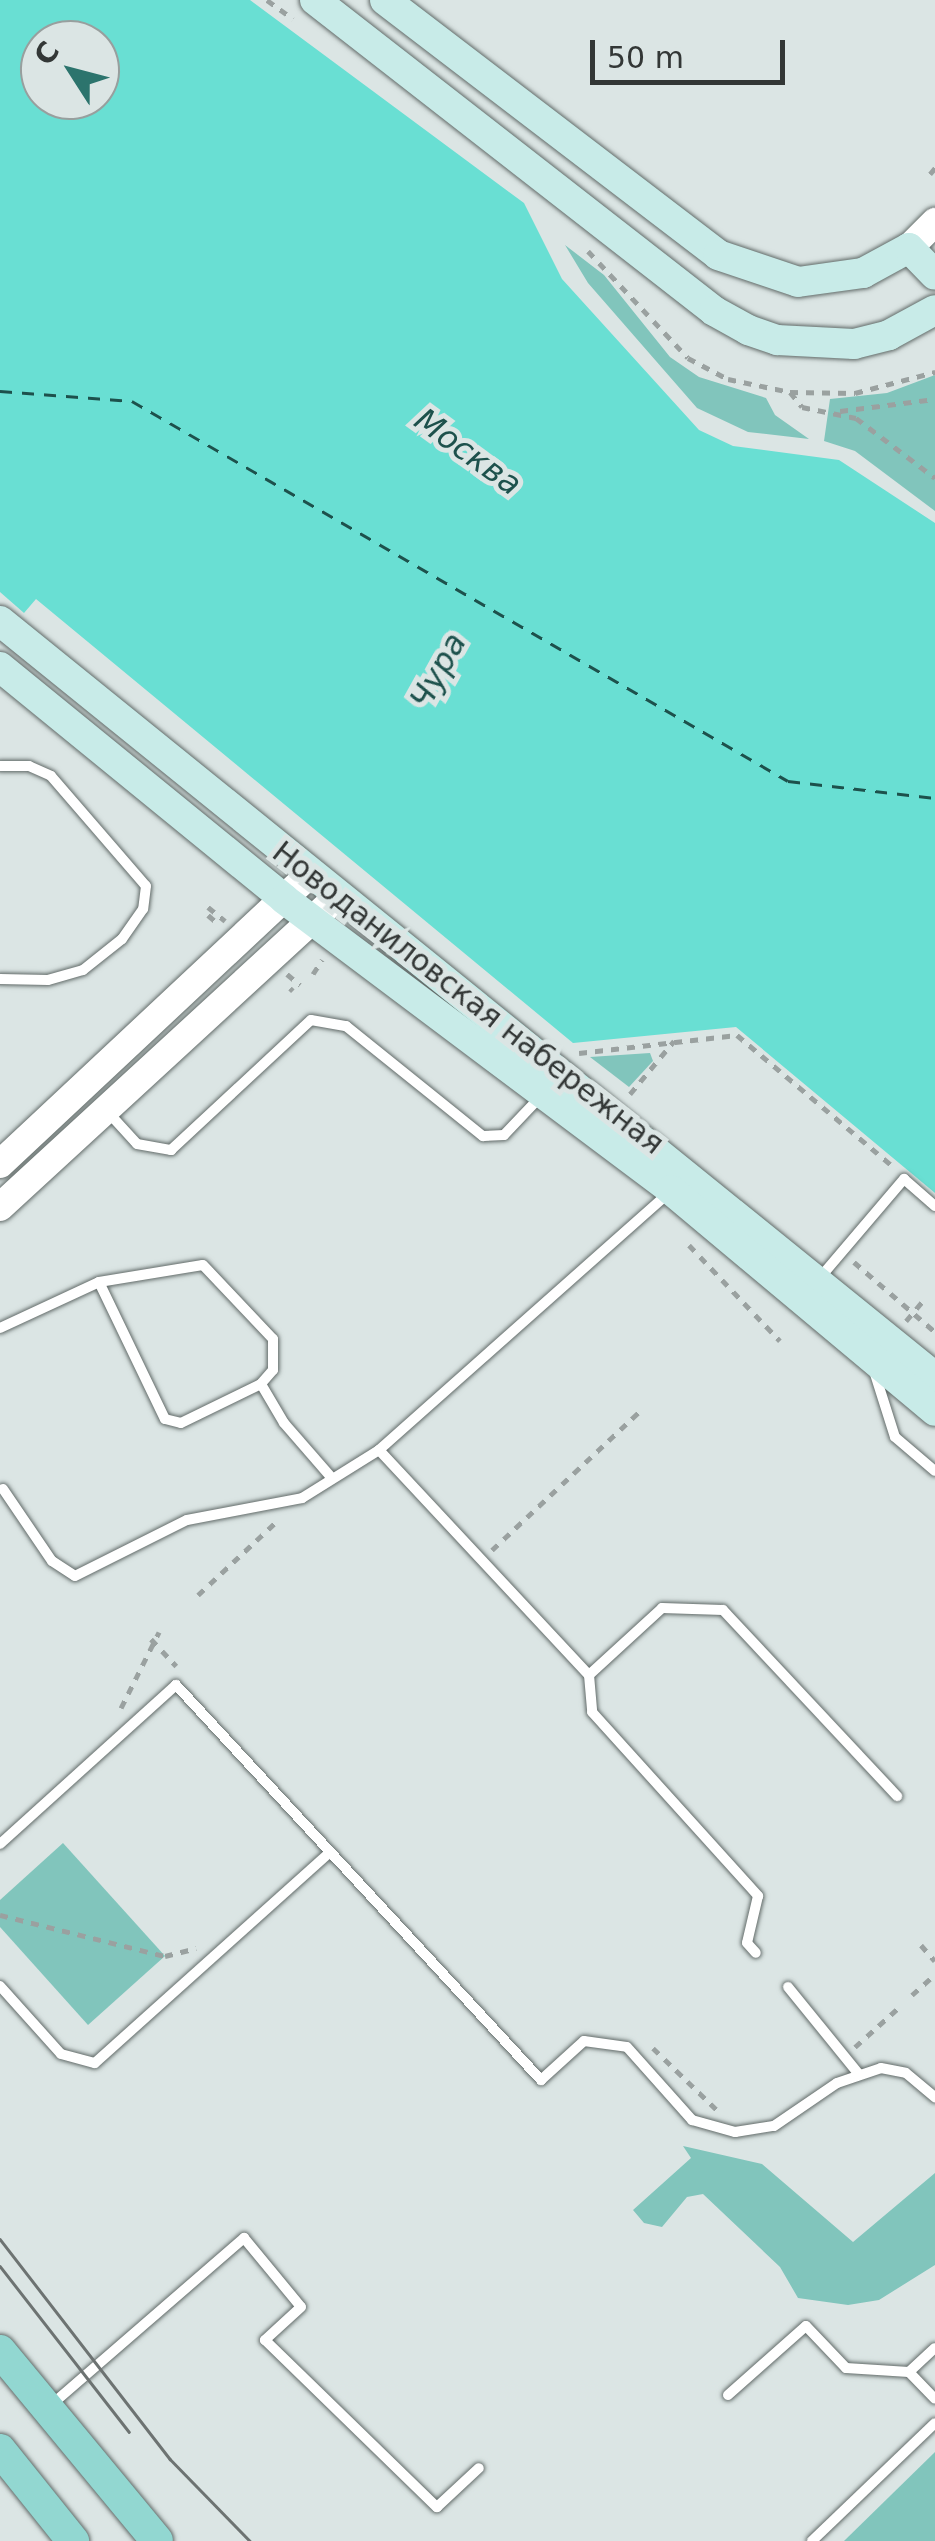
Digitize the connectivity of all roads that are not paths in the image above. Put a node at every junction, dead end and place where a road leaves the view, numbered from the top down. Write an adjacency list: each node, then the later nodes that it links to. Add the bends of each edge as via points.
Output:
1 (315, 0): 6 (main road, via 714,311 748,330 778,340 854,344)
2 (384, 0): 4 (main road, via 718,255 798,282 863,273)
3 (935, 222): 4 (street)
4 (909, 248): 5 (main road)
5 (935, 275)
6 (935, 310)
7 (0, 621): 10 (main road, Новоданиловская набережная)
8 (0, 667): 12 (main road, Новоданиловская набережная)
9 (0, 766): 14 (lane, via 29,766 51,776 146,886 143,909 122,939 83,970 48,980)
10 (310, 874): 11 (main road, Новоданиловская набережная); 12 (street)
11 (338, 896): 13 (street); 21 (main road, Новоданиловская набережная)
12 (284, 898): 13 (main road, Новоданиловская набережная); 17 (street)
13 (313, 920): 15 (main road, Новоданиловская набережная); 16 (street)
14 (0, 978)
15 (545, 1091): 16 (lane, via 504,1135 483,1136 346,1026 310,1020 171,1150 138,1144); 18 (main road, Новоданиловская набережная)
16 (105, 1110): 19 (street)
17 (0, 1164)
18 (671, 1190): 24 (main road, Новоданиловская набережная); 28 (lane)
19 (0, 1206)
20 (935, 1206): 21 (lane, via 904,1179)
21 (818, 1280): 25 (main road, Новоданиловская набережная)
22 (99, 1282): 23 (lane); 26 (lane, via 203,1265 273,1339 273,1370); 26 (lane, via 165,1420 181,1423)
23 (0, 1328)
24 (869, 1354): 27 (main road, Новоданиловская набережная); 29 (lane, via 895,1436)
25 (935, 1377)
26 (261, 1384): 30 (lane, via 284,1424)
27 (935, 1411)
28 (379, 1450): 30 (lane); 32 (lane)
29 (935, 1471)
30 (331, 1477): 31 (lane, via 302,1498 187,1520 75,1576 52,1561)
31 (4, 1489)
32 (589, 1675): 33 (lane, via 662,1608 723,1610); 36 (lane, via 592,1712 758,1896 747,1944)
33 (897, 1796)
34 (0, 1844): 35 (lane, via 176,1685)
35 (330, 1852): 37 (lane, via 95,2063 61,2054); 39 (lane, via 541,2080 584,2041 627,2047 692,2120 735,2132 774,2126)
36 (756, 1953)
37 (0, 1986)
38 (788, 1987): 39 (lane)
39 (858, 2073): 40 (lane, via 906,2073)
40 (935, 2097)
41 (935, 2348): 43 (lane)
42 (0, 2351): 46 (main road)
43 (909, 2372): 44 (lane, via 846,2368 806,2326); 45 (lane)
44 (728, 2395)
45 (935, 2399)
46 (45, 2410): 49 (lane, via 244,2238 301,2307 265,2340 437,2507); 51 (main road)
47 (935, 2422): 52 (lane)
48 (0, 2450): 50 (main road)
49 (479, 2468)
50 (73, 2541)
51 (157, 2541)
52 (812, 2541)

